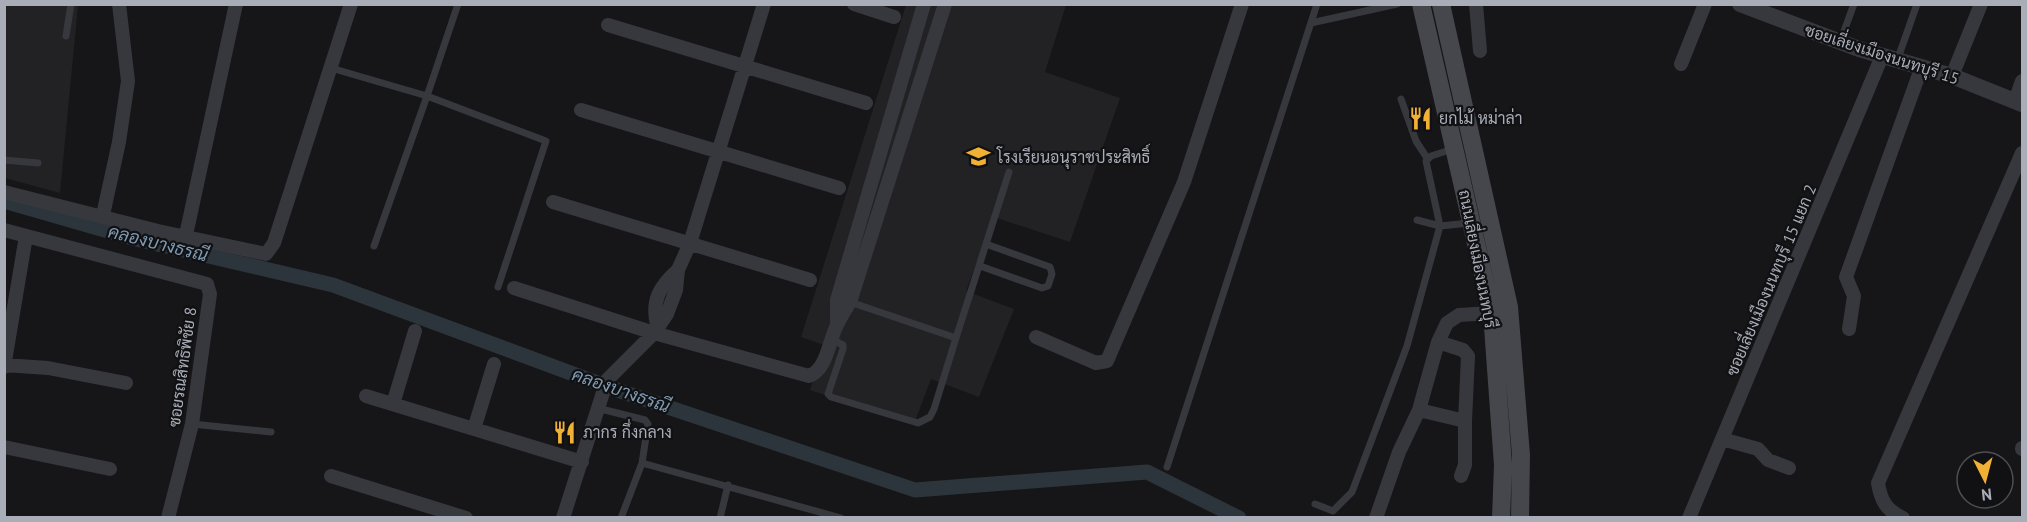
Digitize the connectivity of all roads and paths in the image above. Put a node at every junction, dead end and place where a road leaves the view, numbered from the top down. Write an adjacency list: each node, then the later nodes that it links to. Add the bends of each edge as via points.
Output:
1 (70, 4): 24 (lane)
2 (120, 4): 52 (street, via 128,81 120,142)
3 (236, 4): 57 (street)
4 (351, 4): 31 (street)
5 (458, 4): 34 (lane)
6 (764, 4): 29 (street)
7 (854, 4): 21 (street)
8 (924, 4): 42 (street)
9 (945, 4): 45 (street)
10 (1242, 4): 72 (street, via 1184,182 1107,361 1096,363)
11 (1317, 4): 22 (lane)
12 (1397, 4): 22 (lane)
13 (1421, 4): 39 (main road, ถนนเลี่ยงเมืองนนทบุรี)
14 (1441, 4): 107 (main road, ถนนเลี่ยงเมืองนนทบุรี, via 1509,307 1521,455)
15 (1476, 4): 26 (street)
16 (1705, 4): 28 (street)
17 (1740, 4): 25 (street, ซอยเลี่ยงเมืองนนทบุรี 15)
18 (1854, 4): 25 (lane)
19 (1917, 4): 27 (lane)
20 (1982, 4): 32 (street)
21 (894, 17)
22 (1311, 23): 91 (lane)
23 (608, 25): 29 (street)
24 (66, 36)
25 (1840, 42): 27 (street, ซอยเลี่ยงเมืองนนทบุรี 15)
26 (1480, 51)
27 (1890, 57): 30 (street, ซอยเลี่ยงเมืองนนทบุรี 15); 87 (street, ซอยเลี่ยงเมืองนนทบุรี 15 แยก 2)
28 (1681, 64)
29 (745, 66): 36 (street); 40 (street)
30 (1922, 66): 32 (street, ซอยเลี่ยงเมืองนนทบุรี 15); 70 (street, via 1846,277 1854,296)
31 (331, 68): 34 (lane); 57 (street, via 274,243 266,254)
32 (1952, 76): 37 (street, ซอยเลี่ยงเมืองนนทบุรี 15)
33 (2022, 81): 37 (street)
34 (427, 96): 61 (lane); 64 (lane, via 546,141)
35 (1401, 99): 43 (lane, via 1416,141)
36 (866, 103)
37 (2018, 103)
38 (581, 110): 40 (street)
39 (1455, 148): 43 (lane); 54 (main road, ถนนเลี่ยงเมืองนนทบุรี)
40 (717, 151): 49 (street); 59 (street)
41 (2022, 153): 48 (street)
42 (879, 155): 45 (street); 68 (street, via 837,300)
43 (1427, 158): 55 (lane, via 1426,170)
44 (4, 160): 46 (lane)
45 (897, 162): 66 (street)
46 (38, 163)
47 (1009, 172): 60 (lane)
48 (2017, 179): 109 (street, via 1878,483 1887,508)
49 (839, 188)
50 (4, 192): 52 (street)
51 (553, 202): 59 (street)
52 (103, 215): 57 (street)
53 (1418, 220): 55 (lane)
54 (1472, 223): 55 (lane); 67 (main road, ถนนเลี่ยงเมืองนนทบุรี)
55 (1440, 226): 97 (lane, via 1407,346 1352,492 1333,511)
56 (4, 230): 58 (street, ซอยรณสิทธิพิชัย 8)
57 (186, 235)
58 (26, 236): 77 (street); 84 (street, ซอยรณสิทธิพิชัย 8, via 207,284 210,294)
59 (690, 243): 63 (street); 69 (street, via 678,270 661,285 653,309)
60 (986, 244): 62 (lane); 62 (lane, via 1050,267 1050,282 1042,288)
61 (374, 246)
62 (980, 266): 73 (lane)
63 (810, 280)
64 (498, 287)
65 (514, 288): 69 (street)
66 (850, 302): 68 (street); 73 (lane)
67 (1492, 313): 75 (street, via 1451,319); 106 (main road, ถนนเลี่ยงเมืองนนทบุรี, via 1503,465)
68 (837, 323): 74 (street)
69 (656, 329): 74 (street, via 809,376 822,364); 80 (street, via 607,380)
70 (1849, 329)
71 (415, 331): 81 (street)
72 (1036, 337)
73 (956, 338): 74 (lane, via 934,409 930,417 918,423 831,397 831,381 843,350 843,345)
74 (831, 339)
75 (1438, 342): 82 (street); 83 (street, via 1463,350 1468,356)
76 (495, 364): 85 (street)
77 (5, 366): 78 (street, via 48,368)
78 (126, 383)
79 (366, 396): 81 (street)
80 (599, 401): 89 (street); 90 (lane, via 645,420 648,429)
81 (393, 404): 85 (street)
82 (1419, 410): 83 (street); 105 (street, via 1399,452)
83 (1465, 421): 95 (street, via 1465,465)
84 (192, 424): 86 (lane); 99 (street, ซอยรณสิทธิพิชัย 8)
85 (474, 429): 89 (street)
86 (271, 432)
87 (1722, 439): 92 (street, via 1758,449 1768,460); 108 (street, ซอยเลี่ยงเมืองนนทบุรี 15 แยก 2)
88 (4, 447): 93 (street)
89 (582, 462): 101 (street)
90 (642, 463): 96 (lane); 102 (lane)
91 (1167, 467)
92 (1789, 468)
93 (110, 469)
94 (331, 476): 100 (street)
95 (1461, 476)
96 (728, 485): 98 (lane); 103 (lane)
97 (1316, 504)
98 (814, 514): 104 (lane)
99 (168, 518)
100 (466, 518)
101 (563, 518)
102 (621, 518)
103 (720, 518)
104 (841, 518)
105 (1376, 518)
106 (1501, 518)
107 (1520, 518)
108 (1689, 518)
109 (1903, 518)

